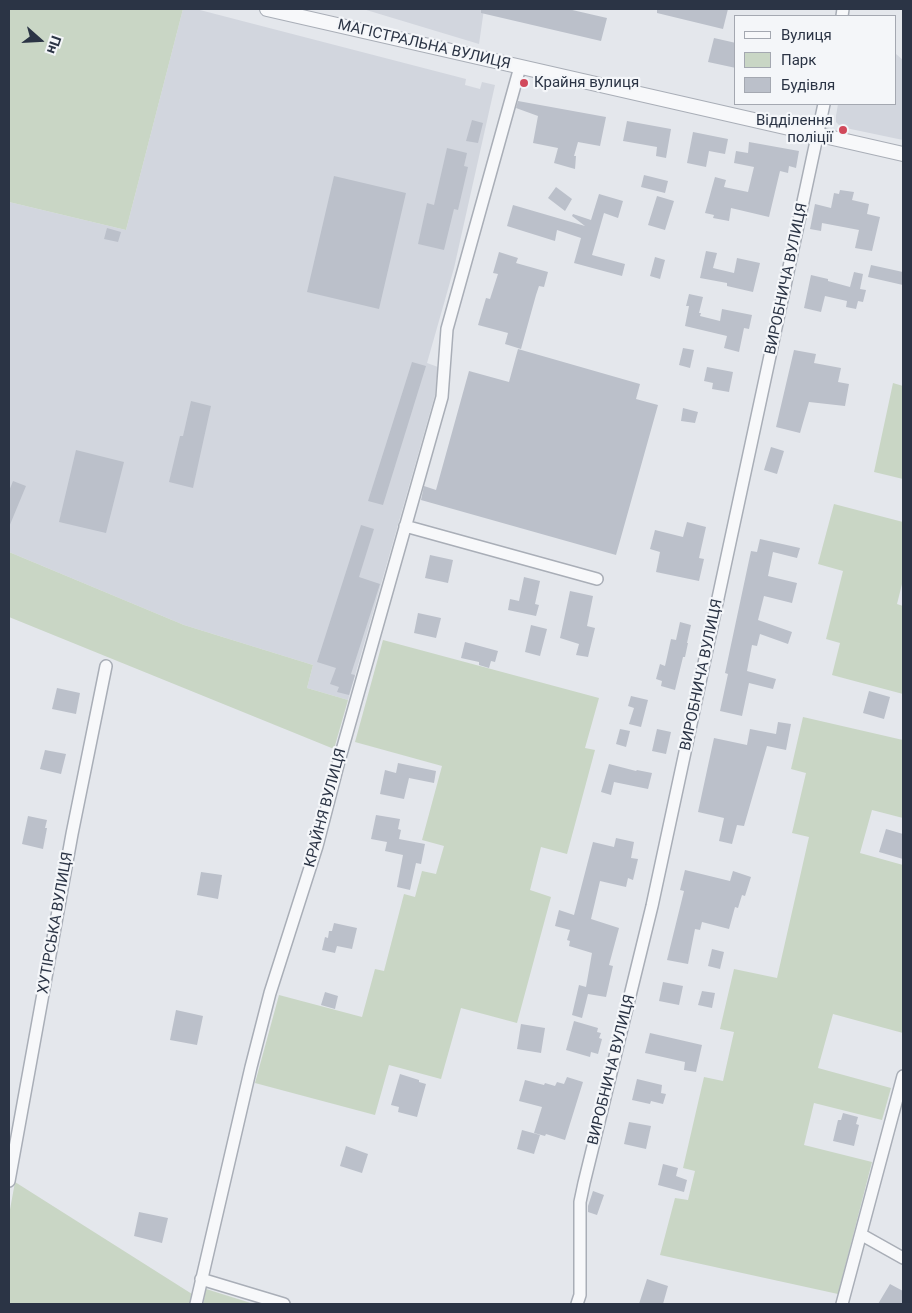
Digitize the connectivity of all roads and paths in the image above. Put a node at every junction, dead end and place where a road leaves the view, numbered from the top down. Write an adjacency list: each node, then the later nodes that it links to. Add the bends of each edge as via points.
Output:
1 (267, 9): 2 (street, МАГІСТРАЛЬНА ВУЛИЦЯ)
2 (520, 67): 4 (street, МАГІСТРАЛЬНА ВУЛИЦЯ); 6 (street, КРАЙНЯ ВУЛИЦЯ, via 447,329 442,397)
3 (824, 105): 4 (street, ВИРОБНИЧА ВУЛИЦЯ)
4 (818, 135): 5 (street, МАГІСТРАЛЬНА ВУЛИЦЯ); 17 (street, ВИРОБНИЧА ВУЛИЦЯ, via 652,906 580,1202 580,1295)
5 (903, 154)
6 (405, 526): 7 (street); 13 (street, КРАЙНЯ ВУЛИЦЯ, via 317,846 270,993)
7 (597, 579)
8 (106, 666): 10 (street, ХУТІРСЬКА ВУЛИЦЯ)
9 (903, 1076): 11 (street)
10 (9, 1181)
11 (862, 1235): 12 (street); 14 (street)
12 (903, 1258)
13 (201, 1279): 15 (street, КРАЙНЯ ВУЛИЦЯ); 16 (street)
14 (843, 1303)
15 (196, 1304)
16 (284, 1304)
17 (577, 1304)

